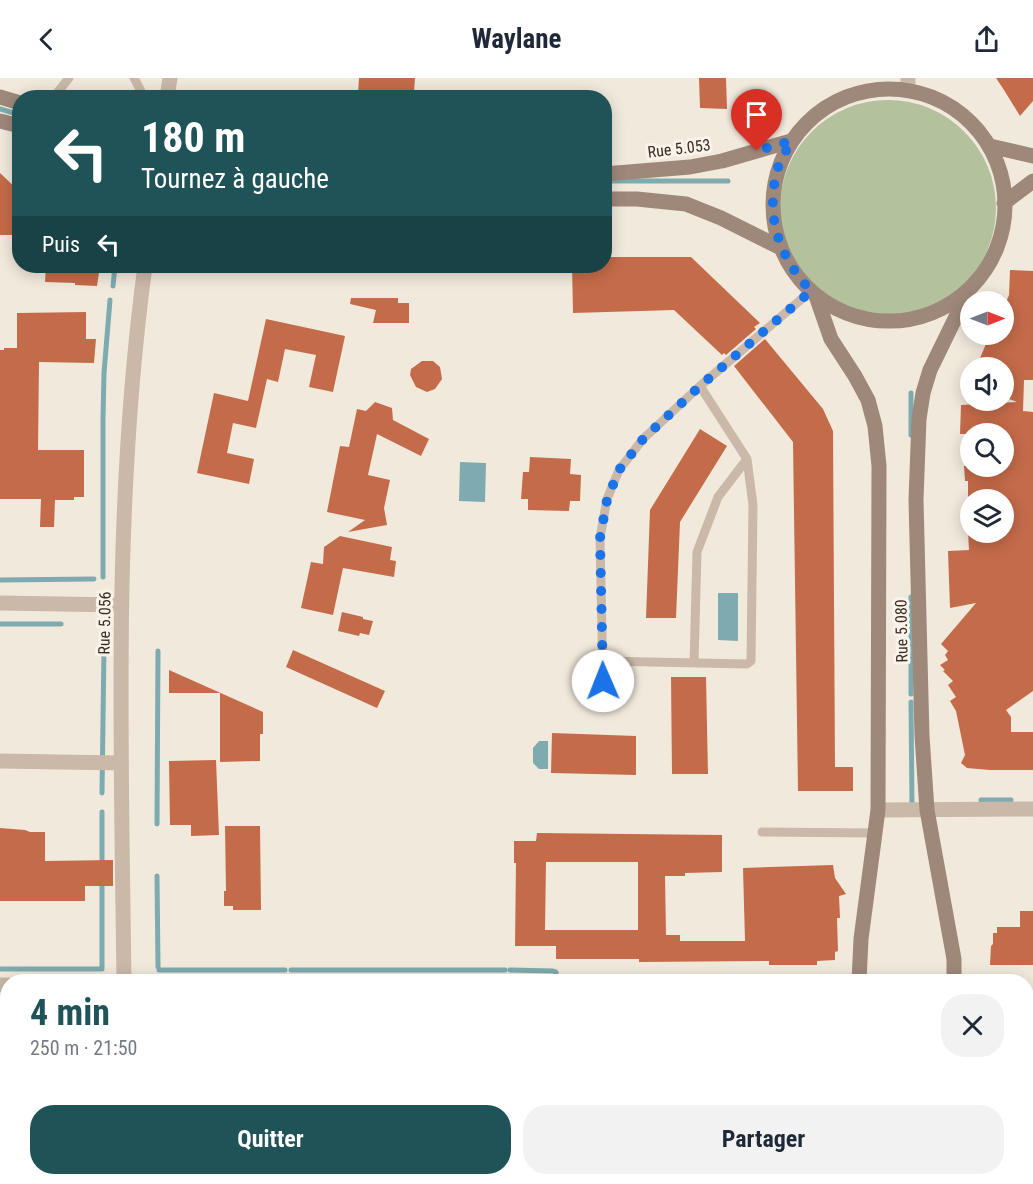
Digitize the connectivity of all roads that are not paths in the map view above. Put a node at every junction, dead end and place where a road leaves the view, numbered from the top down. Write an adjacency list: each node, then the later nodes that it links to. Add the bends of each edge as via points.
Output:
1 (69, 78): 3 (lane)
2 (908, 84): 4 (main road, via 870,90 833,102); 5 (main road, via 960,113)
3 (59, 90)
4 (791, 141): 7 (main road, Rue 5.053, via 690,167); 11 (main road, via 776,173 773,196)
5 (990, 146): 6 (main road); 10 (main road, via 1000,172)
6 (1033, 156)
7 (612, 173)
8 (1033, 181): 10 (main road)
9 (612, 198): 11 (main road, via 686,204)
10 (1004, 203): 13 (main road, via 996,249)
11 (781, 248): 14 (main road, via 798,278)
12 (143, 273): 18 (street, Rue 5.056, via 128,439)
13 (970, 287): 14 (main road, via 943,308 907,320 888,321 851,315); 26 (main road, Rue 5.080, via 930,370 919,419 916,500 921,736)
14 (813, 293): 15 (lane); 25 (main road, Rue 5.080, via 831,339 868,400 875,426 879,466)
15 (700, 386): 16 (lane); 19 (lane, via 643,439 619,470 607,500 600,538)
16 (747, 459): 20 (lane, via 718,497 697,552); 20 (lane, via 753,505 751,661)
17 (0, 603): 18 (street)
18 (121, 605): 23 (street, Rue 5.056)
19 (603, 661): 20 (lane); 21 (lane)
20 (694, 663)
21 (603, 681)
22 (0, 761): 23 (street)
23 (121, 763): 29 (street, Rue 5.056)
24 (1033, 809): 26 (street)
25 (878, 810): 26 (street); 28 (main road, Rue 5.080)
26 (927, 810): 31 (main road, Rue 5.080)
27 (762, 832): 28 (lane)
28 (874, 833): 30 (main road, Rue 5.080)
29 (124, 974)
30 (859, 974)
31 (954, 974)

